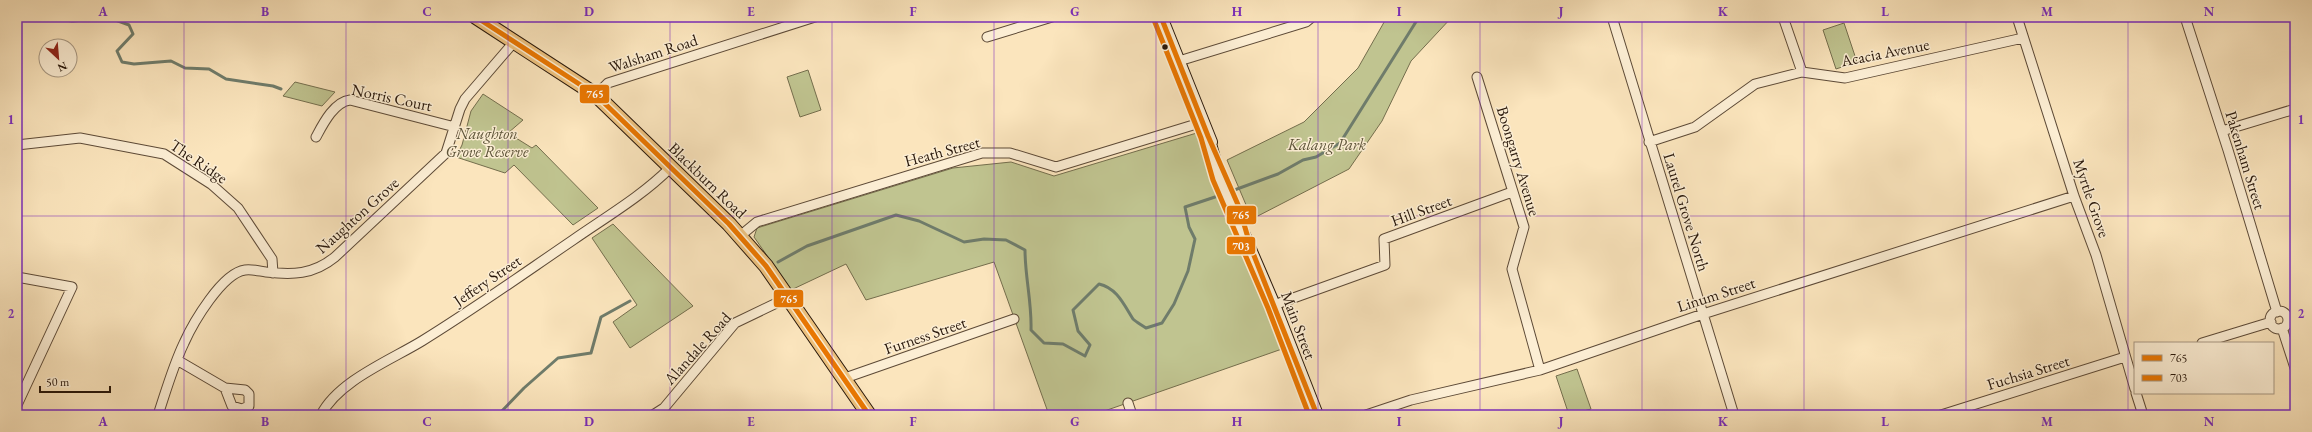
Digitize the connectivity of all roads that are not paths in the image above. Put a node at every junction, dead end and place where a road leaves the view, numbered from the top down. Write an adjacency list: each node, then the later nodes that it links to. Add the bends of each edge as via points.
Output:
1 (476, 17): 12 (main road, Blackburn Road)
2 (815, 17): 16 (street, Walsham Road, via 608,83)
3 (1052, 17): 10 (street)
4 (1161, 17): 13 (street, Main Street)
5 (1312, 17): 13 (street, via 1306,22)
6 (1612, 17): 22 (street, Laurel Grove North)
7 (1783, 17): 14 (street)
8 (2017, 17): 11 (street, Myrtle Grove)
9 (2185, 17): 20 (street, Pakenham Street)
10 (987, 37)
11 (2023, 38): 14 (street, Acacia Avenue, via 1845,78); 26 (street, Myrtle Grove)
12 (514, 42): 16 (main road, Blackburn Road); 19 (street, Naughton Grove, via 465,99)
13 (1179, 61): 18 (street, Main Street)
14 (1802, 72): 22 (street, Acacia Avenue, via 1755,84 1695,127)
15 (1477, 77): 25 (street, Boongarry Avenue)
16 (596, 95): 24 (main road, Blackburn Road)
17 (2295, 109): 20 (street)
18 (1202, 122): 27 (street, Heath Street, via 1056,167 1010,153 982,153 757,222); 31 (street, Main Street)
19 (455, 127): 21 (street, Norris Court, via 344,100 324,122); 28 (street, Naughton Grove, via 446,153 329,262 303,273)
20 (2222, 131): 32 (street, Pakenham Street)
21 (316, 137)
22 (1649, 142): 33 (street, Laurel Grove North)
23 (17, 145): 28 (street, The Ridge, via 80,138 164,154 211,184 238,208 272,259)
24 (670, 168): 27 (main road, Blackburn Road); 50 (street, Jeffery Street, via 646,190 423,341 343,388)
25 (1512, 192): 31 (street, Hill Street, via 1384,239 1385,265); 42 (street, Boongarry Avenue, via 1524,227 1512,269)
26 (2074, 196): 33 (street, Linum Street); 40 (street, Myrtle Grove, via 2096,255)
27 (740, 236): 30 (main road, Blackburn Road)
28 (273, 273): 39 (street, Naughton Grove, via 246,270 228,278 194,324)
29 (17, 277): 48 (street, via 72,287)
30 (789, 297): 43 (main road, Blackburn Road); 51 (street, Alandale Road, via 735,323 664,408)
31 (1274, 305): 54 (street, Main Street)
32 (2277, 312): 34 (street); 36 (street, via 2272,314)
33 (1703, 314): 42 (street, Linum Street); 56 (street, Laurel Grove North)
34 (2291, 317): 37 (street)
35 (1014, 319): 43 (street, Furness Street)
36 (2271, 322): 37 (street, via 2275,328); 38 (street)
37 (2282, 328): 41 (street)
38 (2205, 342)
39 (177, 360): 45 (street); 49 (street, Naughton Grove)
40 (2129, 362): 44 (street, Myrtle Grove); 57 (street, Fuchsia Street)
41 (2295, 368)
42 (1540, 370): 55 (street, Linum Street, via 1411,400)
43 (845, 378): 52 (main road, Blackburn Road)
44 (2134, 384)
45 (225, 388)
46 (2136, 394): 58 (street)
47 (1128, 403): 53 (street)
48 (17, 405)
49 (158, 415)
50 (321, 415)
51 (653, 415)
52 (869, 415)
53 (1132, 415)
54 (1317, 415)
55 (1366, 415)
56 (1734, 415)
57 (1941, 415)
58 (2143, 415)

